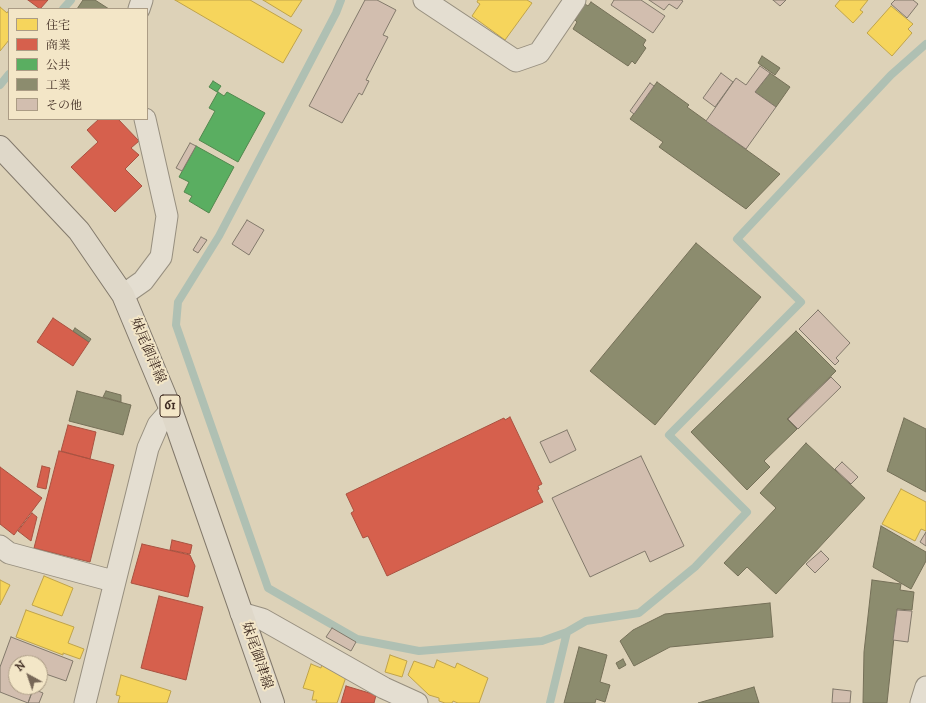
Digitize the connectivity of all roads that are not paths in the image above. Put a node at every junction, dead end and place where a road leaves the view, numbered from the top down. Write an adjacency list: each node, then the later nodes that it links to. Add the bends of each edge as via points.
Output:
1 (424, 0): 2 (street, via 516,61 539,53)
2 (575, 0)
3 (144, 120): 5 (street, via 167,216 161,257 143,281)
4 (0, 147): 5 (main road, 妹尾御津線 / 61, via 78,230)
5 (123, 295): 6 (main road, 妹尾御津線 / 61)
6 (171, 410): 8 (street, via 158,425 148,448); 9 (main road, 妹尾御津線 / 61)
7 (0, 546): 8 (street, via 9,553)
8 (113, 581): 11 (street)
9 (241, 613): 12 (main road, 妹尾御津線 / 61); 13 (street, via 262,619 384,688)
10 (926, 687): 14 (street)
11 (85, 703)
12 (273, 703)
13 (417, 703)
14 (921, 703)

